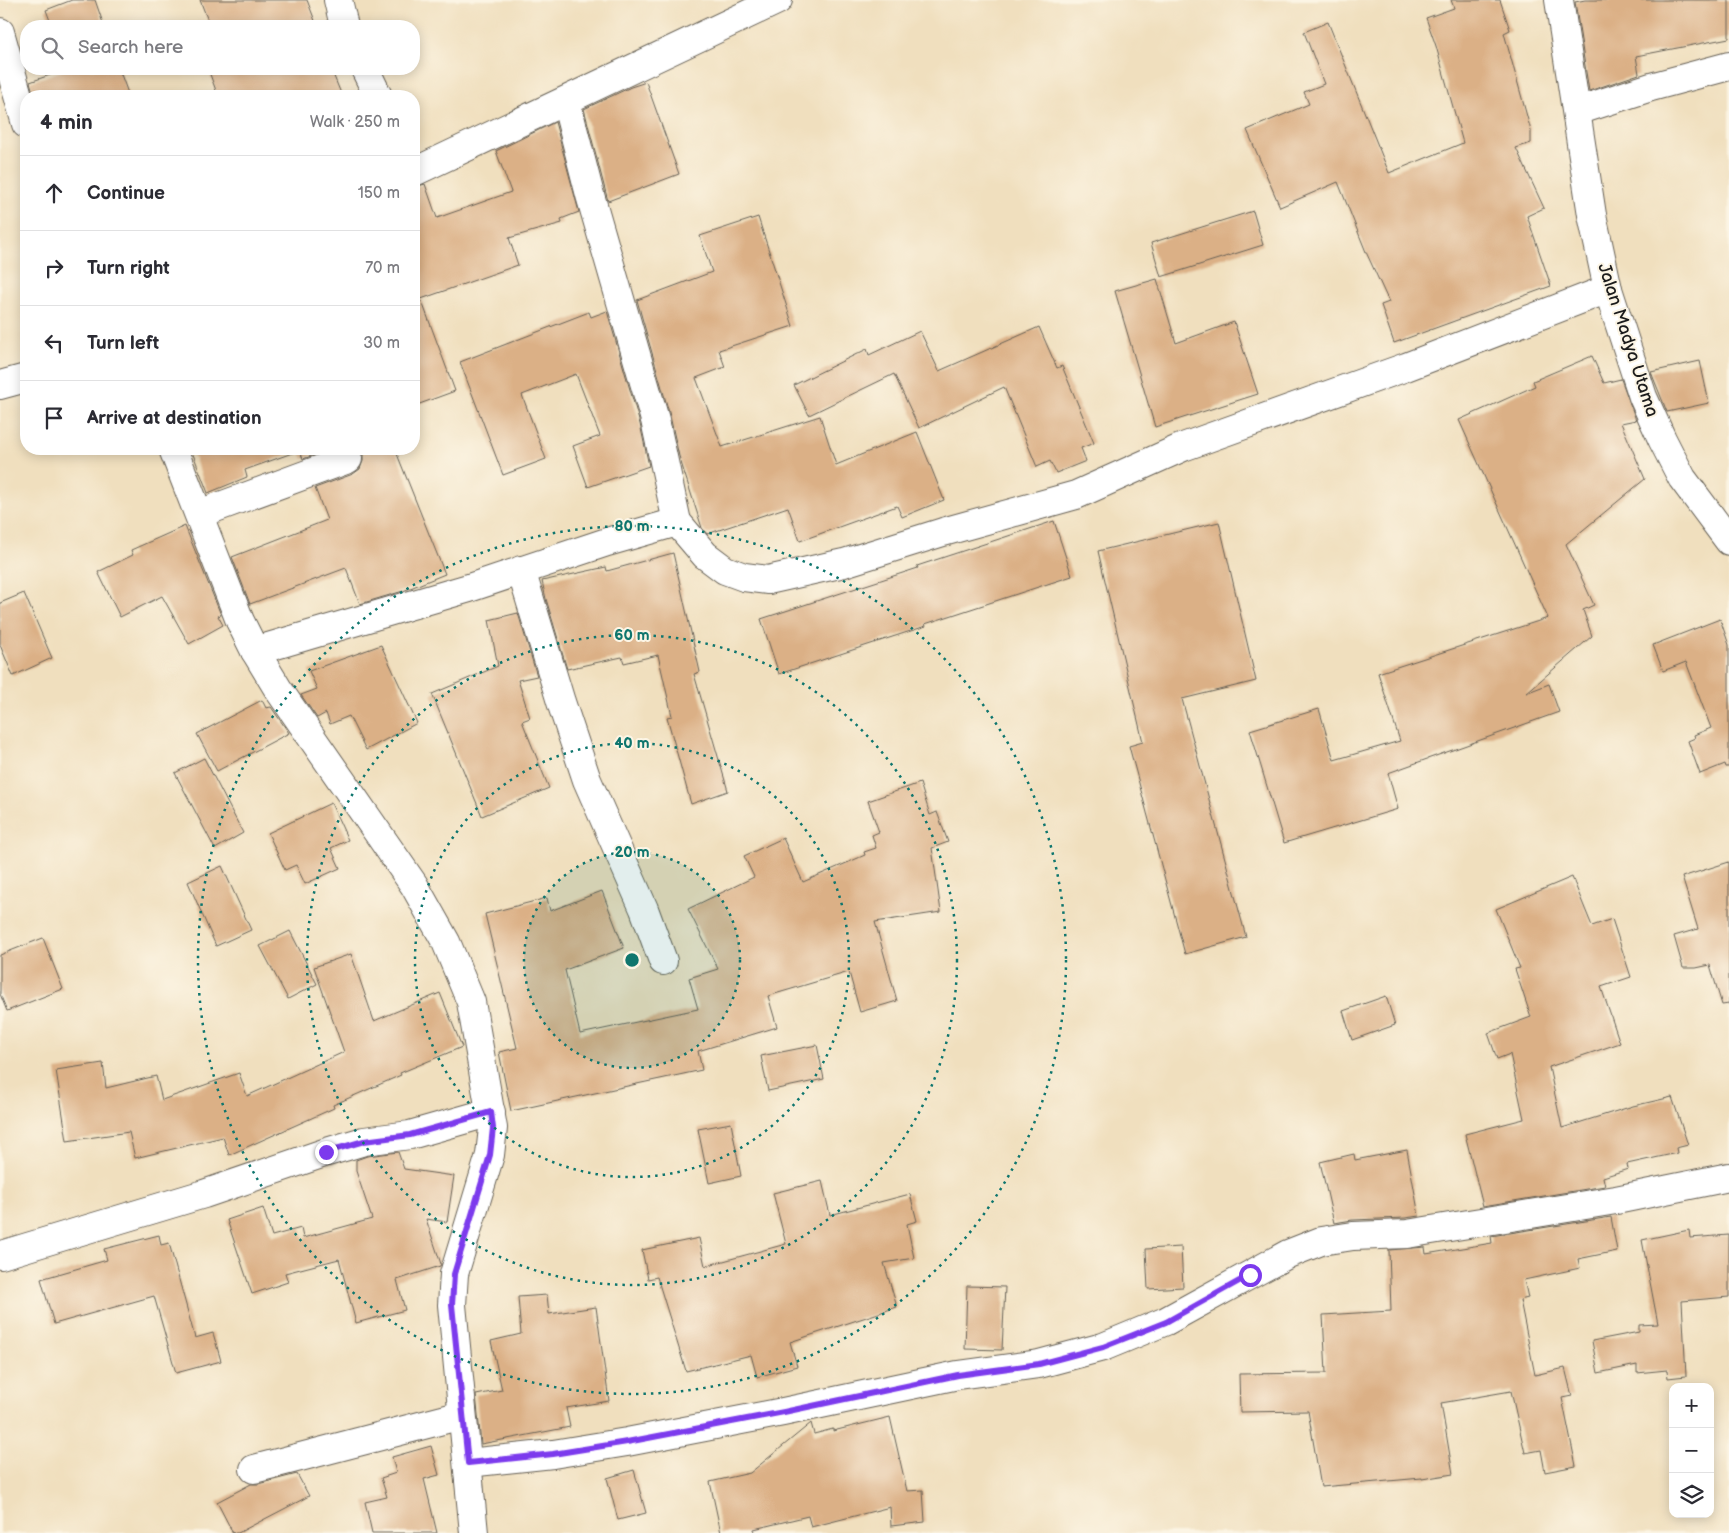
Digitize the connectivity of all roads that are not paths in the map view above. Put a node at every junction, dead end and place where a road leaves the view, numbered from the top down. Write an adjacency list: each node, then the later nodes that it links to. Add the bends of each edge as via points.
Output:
1 (338, 0): 4 (street)
2 (778, 0): 9 (street)
3 (1559, 0): 11 (street, Jalan Madya Utama)
4 (343, 20)
5 (0, 32): 10 (street)
6 (1729, 66): 11 (street)
7 (368, 75): 8 (street)
8 (375, 90)
9 (566, 101): 12 (street); 19 (street, via 655,420)
10 (20, 103)
11 (1577, 111): 13 (street, Jalan Madya Utama, via 1592,215)
12 (420, 168)
13 (1608, 289): 19 (street, via 1406,367 1183,447 1076,495 844,563 768,580 744,577 725,570 705,555); 20 (street, Jalan Madya Utama, via 1643,396 1662,439 1682,478)
14 (20, 380): 15 (street)
15 (0, 385)
16 (175, 455): 18 (street)
17 (348, 459): 18 (street)
18 (200, 514): 22 (street, via 240,621)
19 (677, 522): 21 (street)
20 (1729, 541)
21 (521, 570): 22 (street); 23 (street, via 587,780 644,908)
22 (255, 650): 24 (street, via 278,689 414,885 446,942 471,1002)
23 (663, 961)
24 (491, 1112): 26 (street, via 410,1135 364,1141 326,1152 204,1194); 27 (street, via 490,1155 454,1274 452,1305)
25 (1729, 1177): 28 (street, via 1616,1200 1407,1234 1321,1241 1288,1254 1166,1322 1103,1347 1039,1364 958,1375 627,1442)
26 (0, 1255)
27 (462, 1415): 28 (street); 29 (street)
28 (468, 1463): 30 (street)
29 (254, 1469)
30 (474, 1533)

